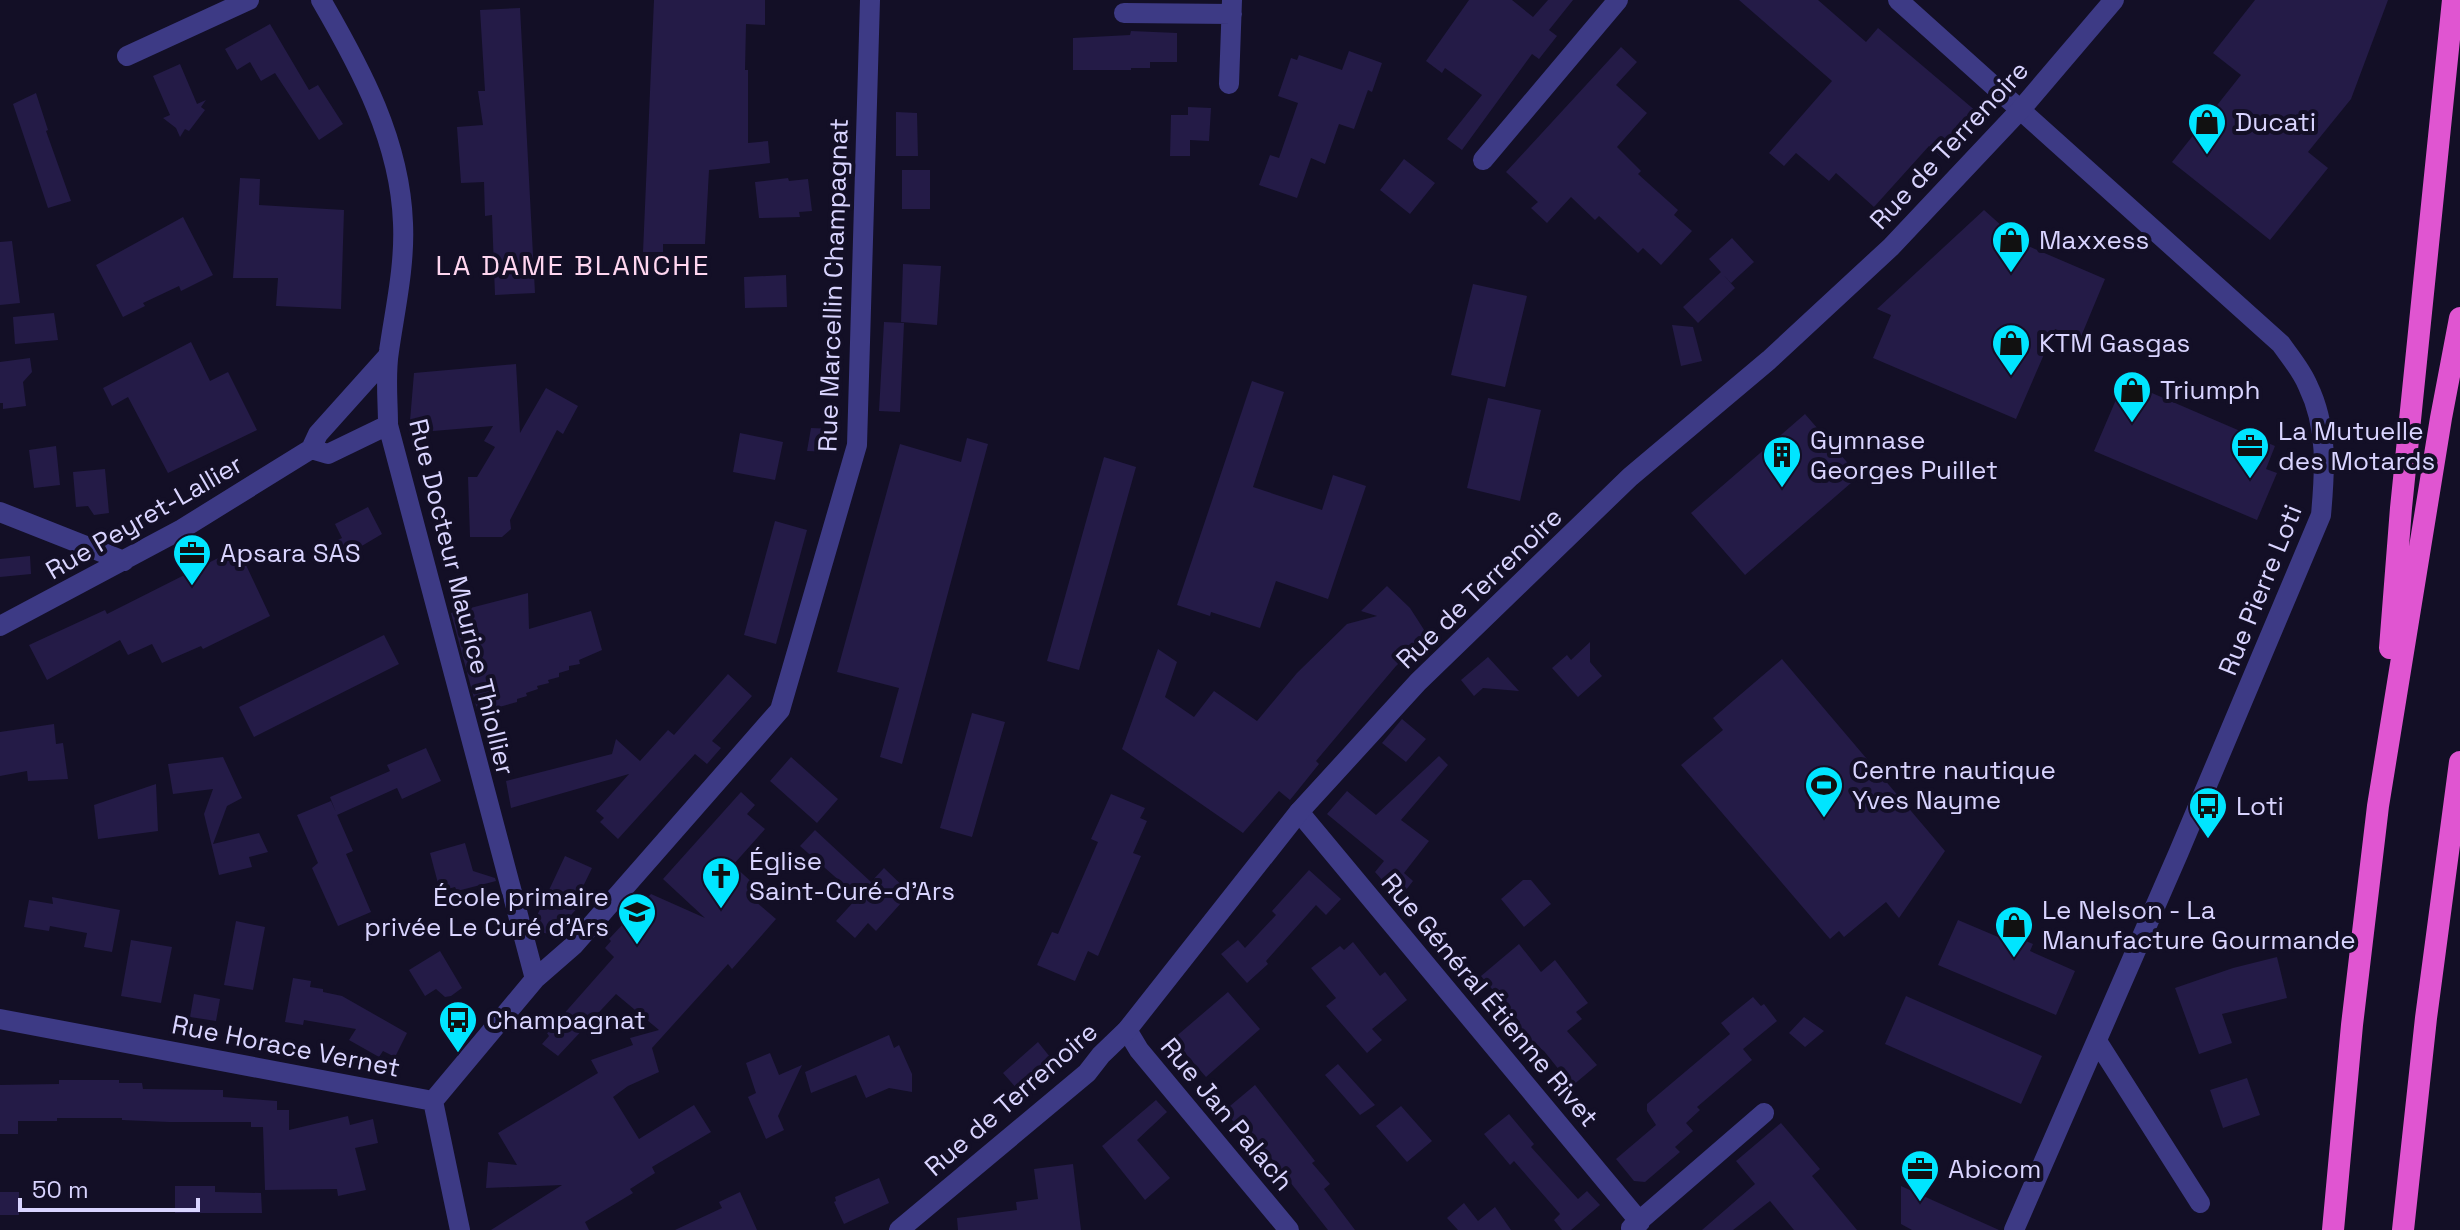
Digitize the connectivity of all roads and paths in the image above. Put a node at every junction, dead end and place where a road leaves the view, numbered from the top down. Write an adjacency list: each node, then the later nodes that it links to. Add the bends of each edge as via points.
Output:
1 (249, 0): 10 (street)
2 (321, 0): 15 (street, Rue Docteur Maurice Thiollier, via 360,68 390,144 399,184 402,251)
3 (870, 0): 26 (street, Rue Marcellin Champagnat, via 857,445 780,710 574,945)
4 (1618, 0): 13 (street)
5 (1898, 0): 12 (street, Rue Pierre Loti)
6 (2114, 0): 12 (street, Rue de Terrenoire)
7 (2453, 0): 23 (highway, via 2401,508)
8 (1232, 7): 9 (street); 11 (street)
9 (1124, 13)
10 (127, 56)
11 (1229, 84)
12 (2022, 108): 24 (street, Rue de Terrenoire, via 1891,247 1769,360 1630,477 1418,682); 29 (street, Rue Pierre Loti, via 2281,344 2308,384 2321,423 2325,466 2321,515 2304,559)
13 (1483, 160)
14 (2460, 318): 23 (highway)
15 (388, 356): 16 (street, Rue Docteur Maurice Thiollier); 17 (street, Rue Peyret-Lallier, via 318,434)
16 (388, 425): 17 (street, Rue Peyret-Lallier, via 328,454); 26 (street, Rue Docteur Maurice Thiollier)
17 (311, 449): 19 (street, Rue Peyret-Lallier)
18 (0, 512): 19 (street)
19 (124, 561): 20 (street, Rue Peyret-Lallier)
20 (0, 626)
21 (2460, 762): 25 (highway)
22 (2460, 799): 25 (highway)
23 (2378, 806): 39 (highway)
24 (1299, 812): 28 (street, Rue de Terrenoire); 33 (street, Rue Général Étienne Rivet)
25 (2453, 827): 40 (highway)
26 (535, 979): 30 (street, Rue Marcellin Champagnat)
27 (0, 1019): 30 (street, Rue Horace Vernet)
28 (1127, 1030): 36 (street, Rue de Terrenoire, via 1087,1073); 37 (street, Rue Jan Palach)
29 (2097, 1041): 32 (street); 38 (street, Rue Pierre Loti)
30 (433, 1101): 35 (street)
31 (1764, 1113): 33 (street)
32 (2200, 1203)
33 (1635, 1226)
34 (440, 1230): 35 (street)
35 (460, 1230)
36 (899, 1230)
37 (1289, 1230)
38 (2014, 1230)
39 (2333, 1230)
40 (2403, 1230)

